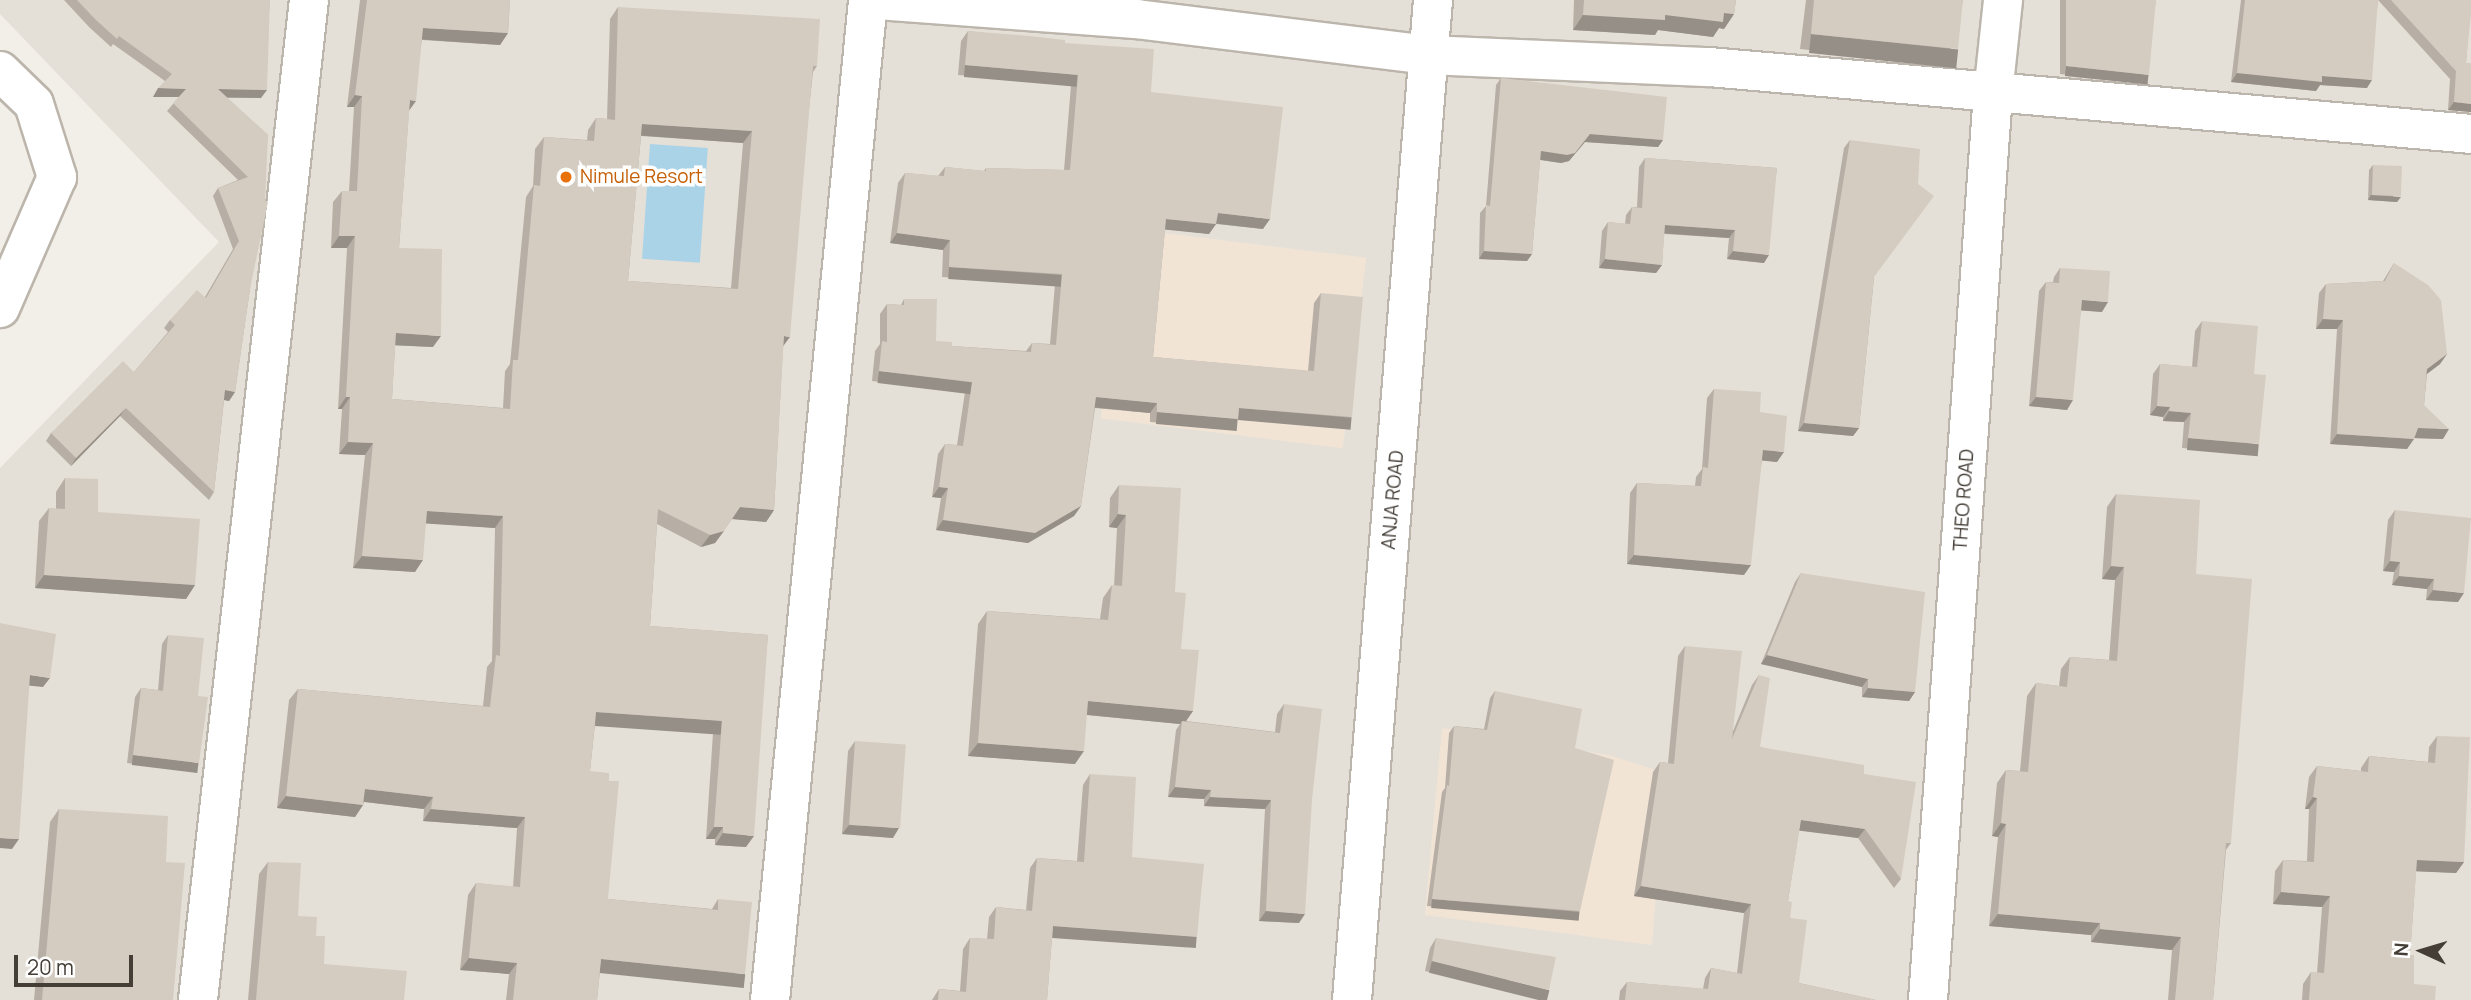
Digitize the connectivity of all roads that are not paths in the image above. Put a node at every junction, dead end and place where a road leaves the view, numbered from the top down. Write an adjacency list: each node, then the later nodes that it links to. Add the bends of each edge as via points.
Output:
1 (309, 0): 11 (street)
2 (868, 0): 12 (street)
3 (876, 0): 6 (street, via 1136,19)
4 (1433, 0): 6 (street, ANJA ROAD)
5 (2003, 0): 8 (street, THEO ROAD)
6 (1429, 55): 8 (street, via 1709,67); 13 (street, ANJA ROAD)
7 (0, 71): 10 (street, via 34,104 57,177)
8 (1993, 94): 9 (street); 14 (street, THEO ROAD)
9 (2471, 134)
10 (0, 309)
11 (198, 1000)
12 (769, 1000)
13 (1352, 1000)
14 (1928, 1000)

